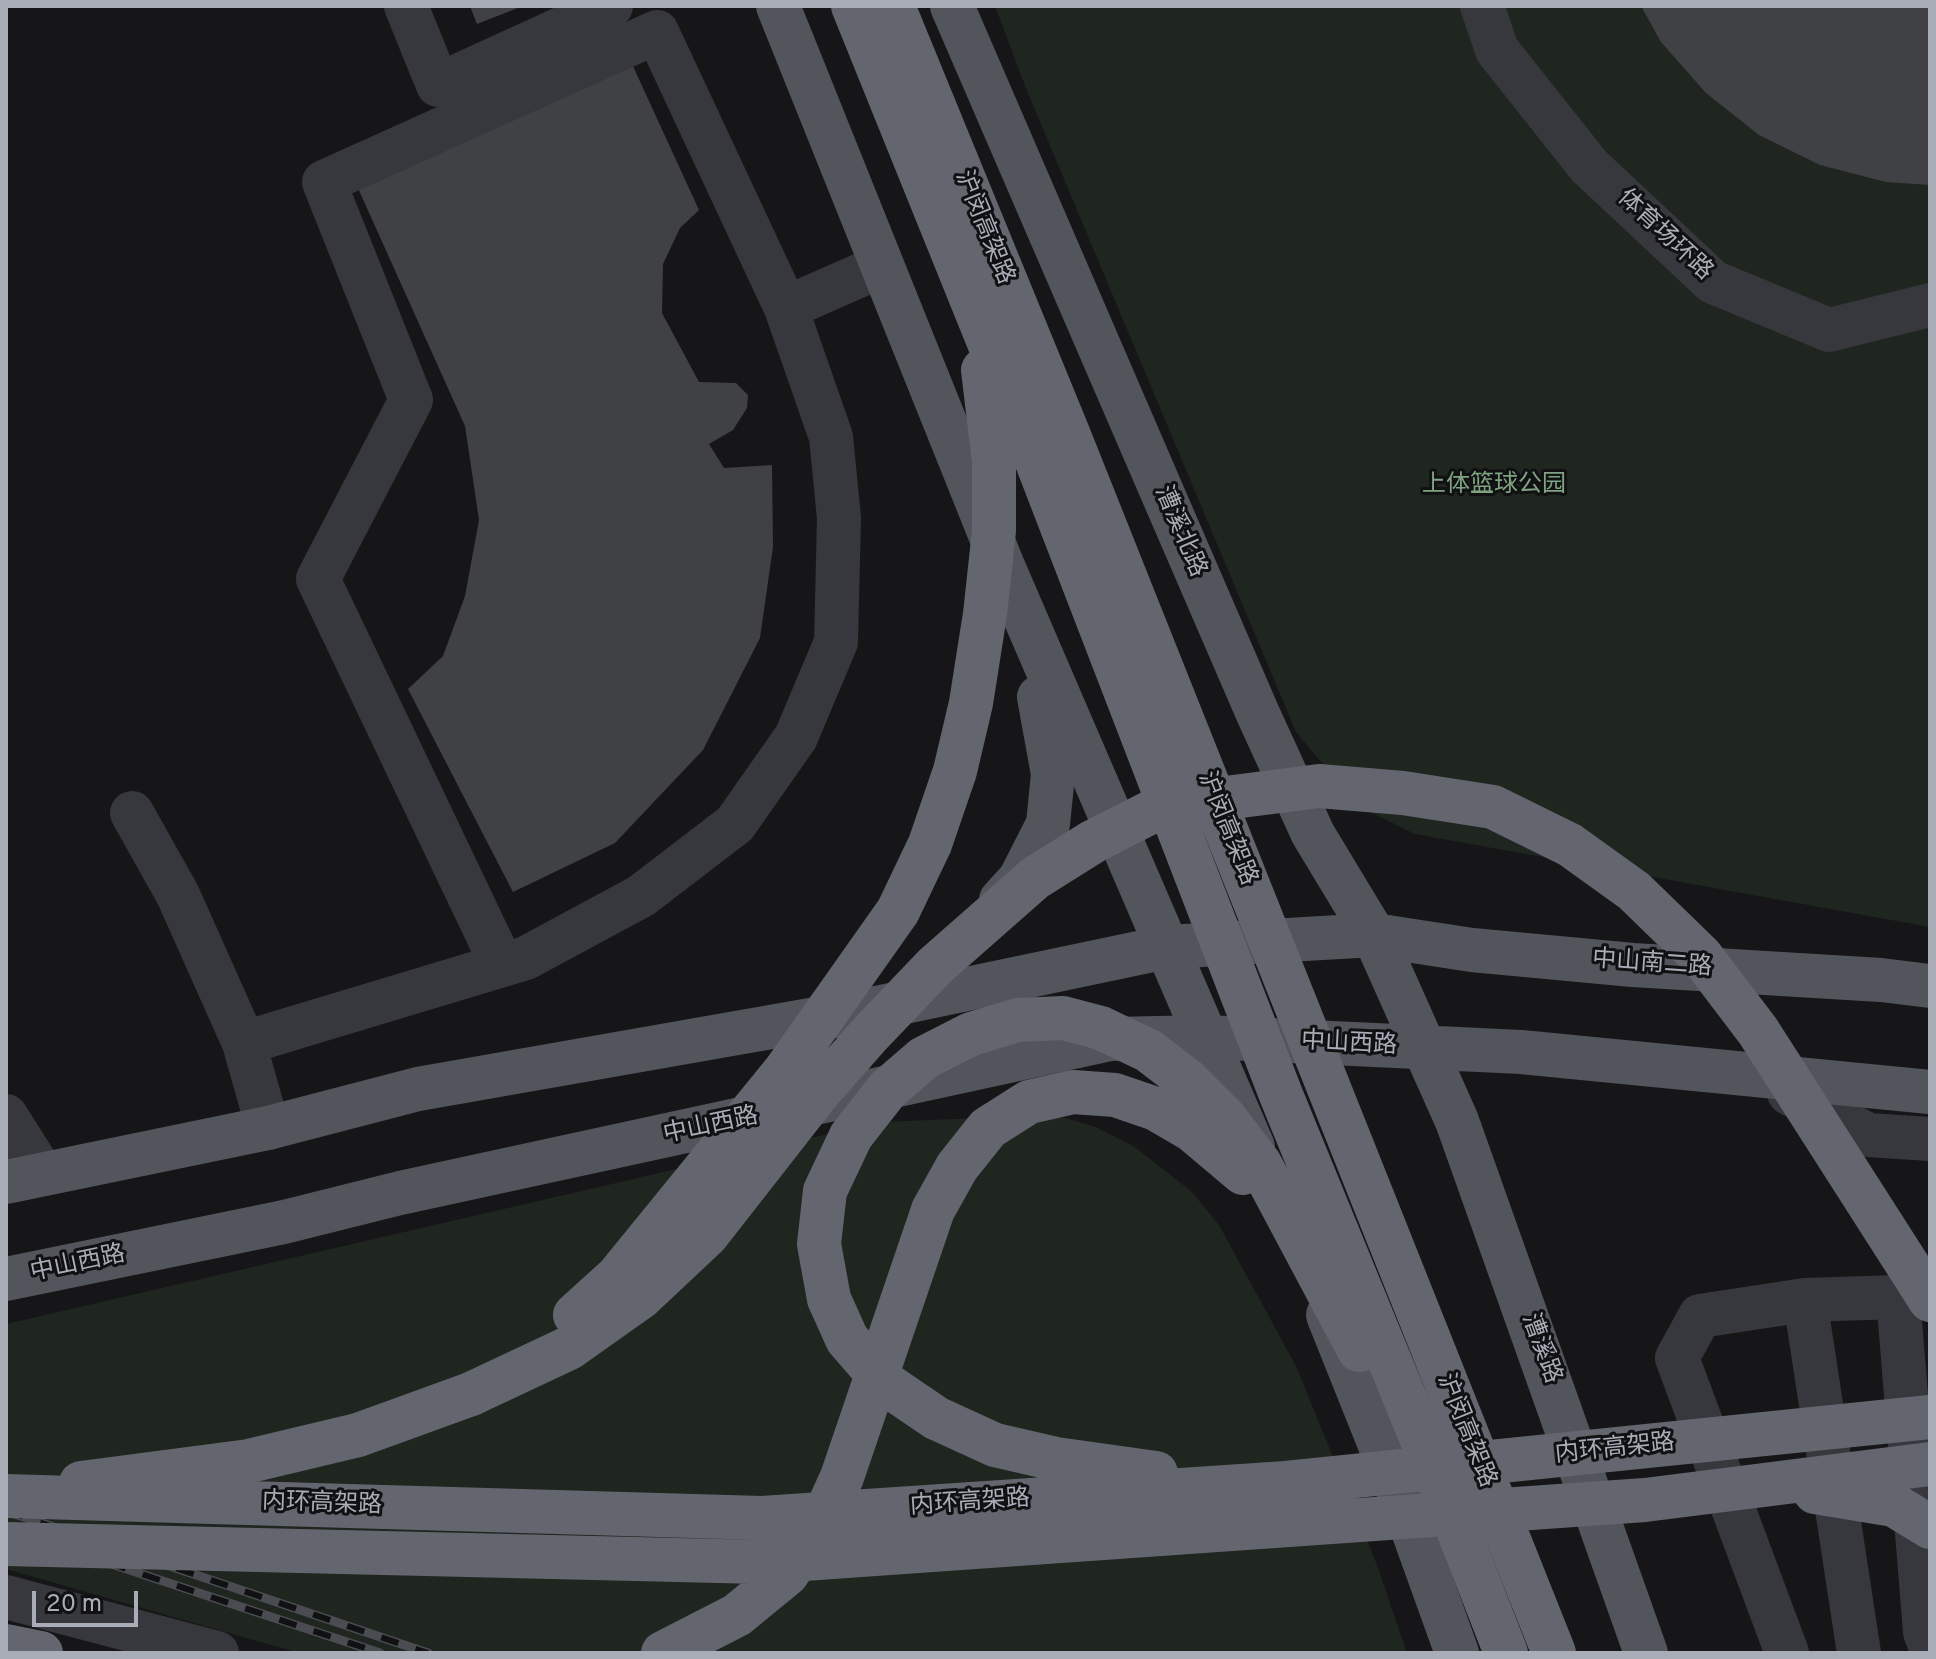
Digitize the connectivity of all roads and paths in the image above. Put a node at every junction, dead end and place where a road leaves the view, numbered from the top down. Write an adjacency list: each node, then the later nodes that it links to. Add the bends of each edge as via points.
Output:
1 (406, 6): 2 (street, via 438,85)
2 (611, 6)
3 (778, 6): 8 (main road)
4 (853, 6): 9 (highway, bridge)
5 (893, 6): 52 (highway, 沪闵高架路, bridge)
6 (952, 6): 14 (main road, 漕溪北路, via 1258,714 1313,834)
7 (1482, 6): 10 (street, 体育场环路, via 1497,50 1589,166 1713,282 1829,330)
8 (881, 266): 11 (street); 12 (main road)
9 (964, 280): 32 (highway, bridge, via 987,385 994,531 971,703 930,844 898,911 857,973 709,1167 618,1276 554,1334); 37 (highway, bridge, via 1281,1095)
10 (1930, 305)
11 (786, 308): 16 (street, via 831,437 839,518 836,642 796,737 735,824 641,896 526,958); 16 (street, via 657,32 324,182 411,400 318,579)
12 (1002, 564): 15 (main road); 18 (main road, via 1050,740 1053,798 1048,824 1020,879 985,917 906,983)
13 (132, 813): 20 (street, via 178,895)
14 (1374, 935): 15 (main road); 17 (main road, 中山南二路, via 1472,950); 21 (main road, 漕溪北路)
15 (1167, 947): 18 (main road); 19 (main road)
16 (502, 965): 20 (street)
17 (1930, 986)
18 (862, 1011): 25 (main road, via 418,1089)
19 (1207, 1037): 21 (main road, 中山西路); 29 (main road, 中山西路, via 1110,1039); 41 (main road, via 1330,1321)
20 (244, 1043): 25 (street)
21 (1423, 1049): 22 (main road, via 1521,1052); 53 (main road, 漕溪路, via 1457,1121)
22 (1755, 1075): 23 (main road); 26 (street, via 1868,1135)
23 (1930, 1092)
24 (6, 1116): 27 (street)
25 (268, 1128): 27 (main road)
26 (1930, 1139)
27 (24, 1178)
28 (1310, 1259): 35 (highway, bridge, via 1260,1164 1188,1081 1149,1051 1101,1028 1063,1018 1018,1020 971,1034 924,1058 887,1090 851,1136 825,1191 819,1244 829,1299 847,1339 886,1384 936,1418 995,1445 1056,1459 1132,1471); 37 (highway, bridge); 48 (highway, bridge, via 1275,1209 1226,1156 1156,1109 1115,1095 1073,1092 1029,1102 988,1128 957,1167 933,1210 842,1477 819,1528 787,1574 737,1615)
29 (6, 1279)
30 (1919, 1298): 31 (street); 32 (highway, bridge, via 1758,1031 1701,956 1634,891 1570,845 1493,807 1319,786 1163,806 1035,878 892,1011 818,1093 707,1235 641,1297 569,1348); 44 (street, via 1925,1632)
31 (1805, 1300): 54 (street, via 1700,1316 1677,1358); 55 (street)
32 (471, 1394): 36 (highway, via 358,1435 249,1461 122,1480)
33 (1930, 1417): 35 (highway, 内环高架路, bridge)
34 (1930, 1464): 38 (highway, 内环高架路, bridge)
35 (1286, 1483): 39 (highway, 内环高架路, bridge, via 762,1518)
36 (6, 1488)
37 (1443, 1491): 51 (highway)
38 (1700, 1494): 40 (highway, bridge, via 1815,1492 1894,1505); 42 (highway, 内环高架路, bridge, via 761,1562)
39 (6, 1496)
40 (1930, 1527)
41 (1414, 1533): 49 (main road, via 1408,1583); 50 (main road)
42 (6, 1544)
43 (6, 1597): 46 (street)
44 (1930, 1645)
45 (6, 1646): 47 (highway)
46 (209, 1652)
47 (41, 1653)
48 (663, 1653)
49 (1430, 1653)
50 (1457, 1653)
51 (1506, 1653)
52 (1554, 1653)
53 (1646, 1653)
54 (1787, 1653)
55 (1859, 1653)

